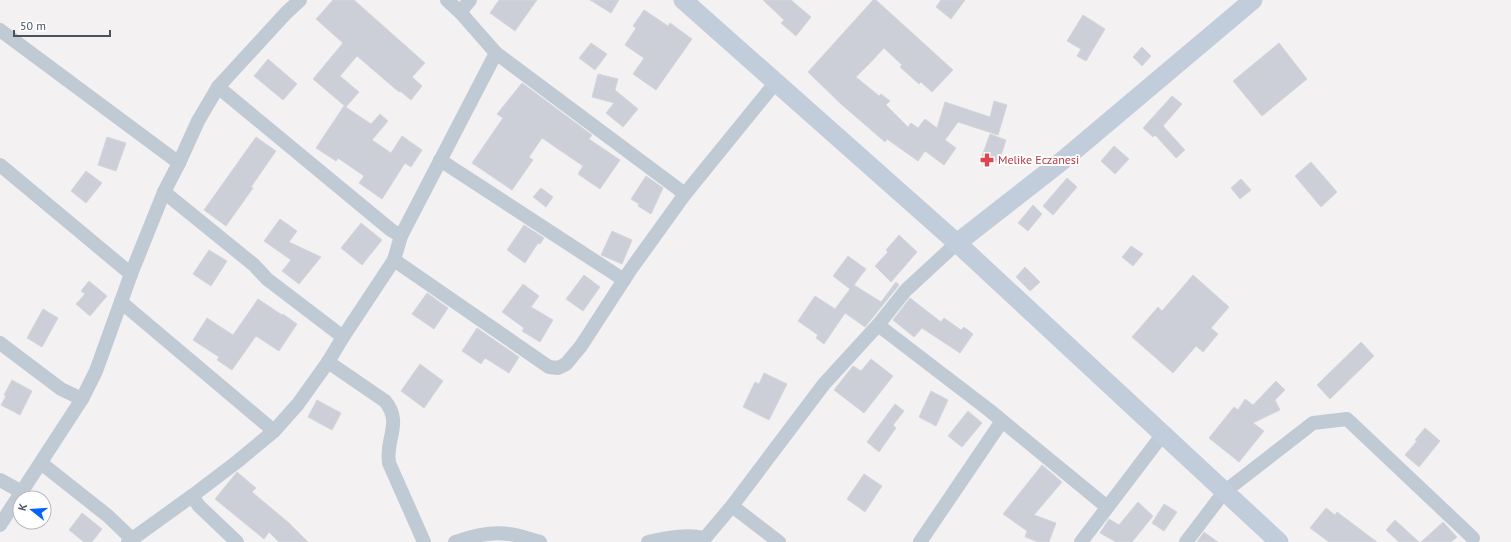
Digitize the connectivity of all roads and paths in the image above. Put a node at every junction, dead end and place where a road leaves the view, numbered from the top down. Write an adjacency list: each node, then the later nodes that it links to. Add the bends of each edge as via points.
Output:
1 (300, 0): 10 (street)
2 (447, 0): 6 (street)
3 (470, 0): 6 (street)
4 (683, 0): 9 (street)
5 (1253, 0): 17 (street, via 1062,161)
6 (460, 12): 8 (street)
7 (0, 30): 12 (street)
8 (496, 53): 11 (street); 15 (street)
9 (776, 82): 15 (street); 17 (street)
10 (218, 87): 12 (street, via 198,121); 16 (street)
11 (440, 160): 16 (street); 20 (street)
12 (179, 163): 14 (street)
13 (0, 165): 19 (street)
14 (164, 192): 19 (street); 23 (street, via 254,265 267,279)
15 (685, 194): 20 (street)
16 (401, 236): 18 (street)
17 (957, 243): 22 (street, via 906,290); 29 (street)
18 (394, 260): 20 (street, via 549,367 558,368 566,364 581,346); 23 (street)
19 (131, 274): 21 (street)
20 (624, 280)
21 (121, 302): 26 (street, via 96,371); 28 (street)
22 (878, 325): 27 (street); 36 (street, via 824,384)
23 (343, 337): 25 (street)
24 (0, 343): 26 (street, via 61,389)
25 (328, 362): 28 (street, via 298,404); 45 (street, via 385,401 391,410 394,422 388,451 389,463)
26 (82, 399): 30 (street)
27 (1002, 420): 38 (street); 50 (street)
28 (274, 431): 35 (street)
29 (1163, 434): 34 (street); 38 (street)
30 (41, 463): 33 (street); 41 (street, via 108,516)
31 (0, 480): 32 (street)
32 (18, 490)
33 (23, 490)
34 (1224, 492): 40 (street, via 1313,423 1347,419); 43 (street); 52 (street)
35 (192, 496): 41 (street); 44 (street, via 199,506)
36 (732, 506): 42 (street); 49 (street)
37 (12, 507): 39 (street)
38 (1107, 507): 51 (street)
39 (0, 525)
40 (1473, 538)
41 (130, 540)
42 (703, 540): 48 (street, via 688,535)
43 (1276, 541)
44 (238, 542)
45 (424, 542)
46 (455, 542): 47 (street, via 489,534 508,534)
47 (540, 542)
48 (648, 542)
49 (779, 542)
50 (920, 542)
51 (1081, 542)
52 (1186, 542)

